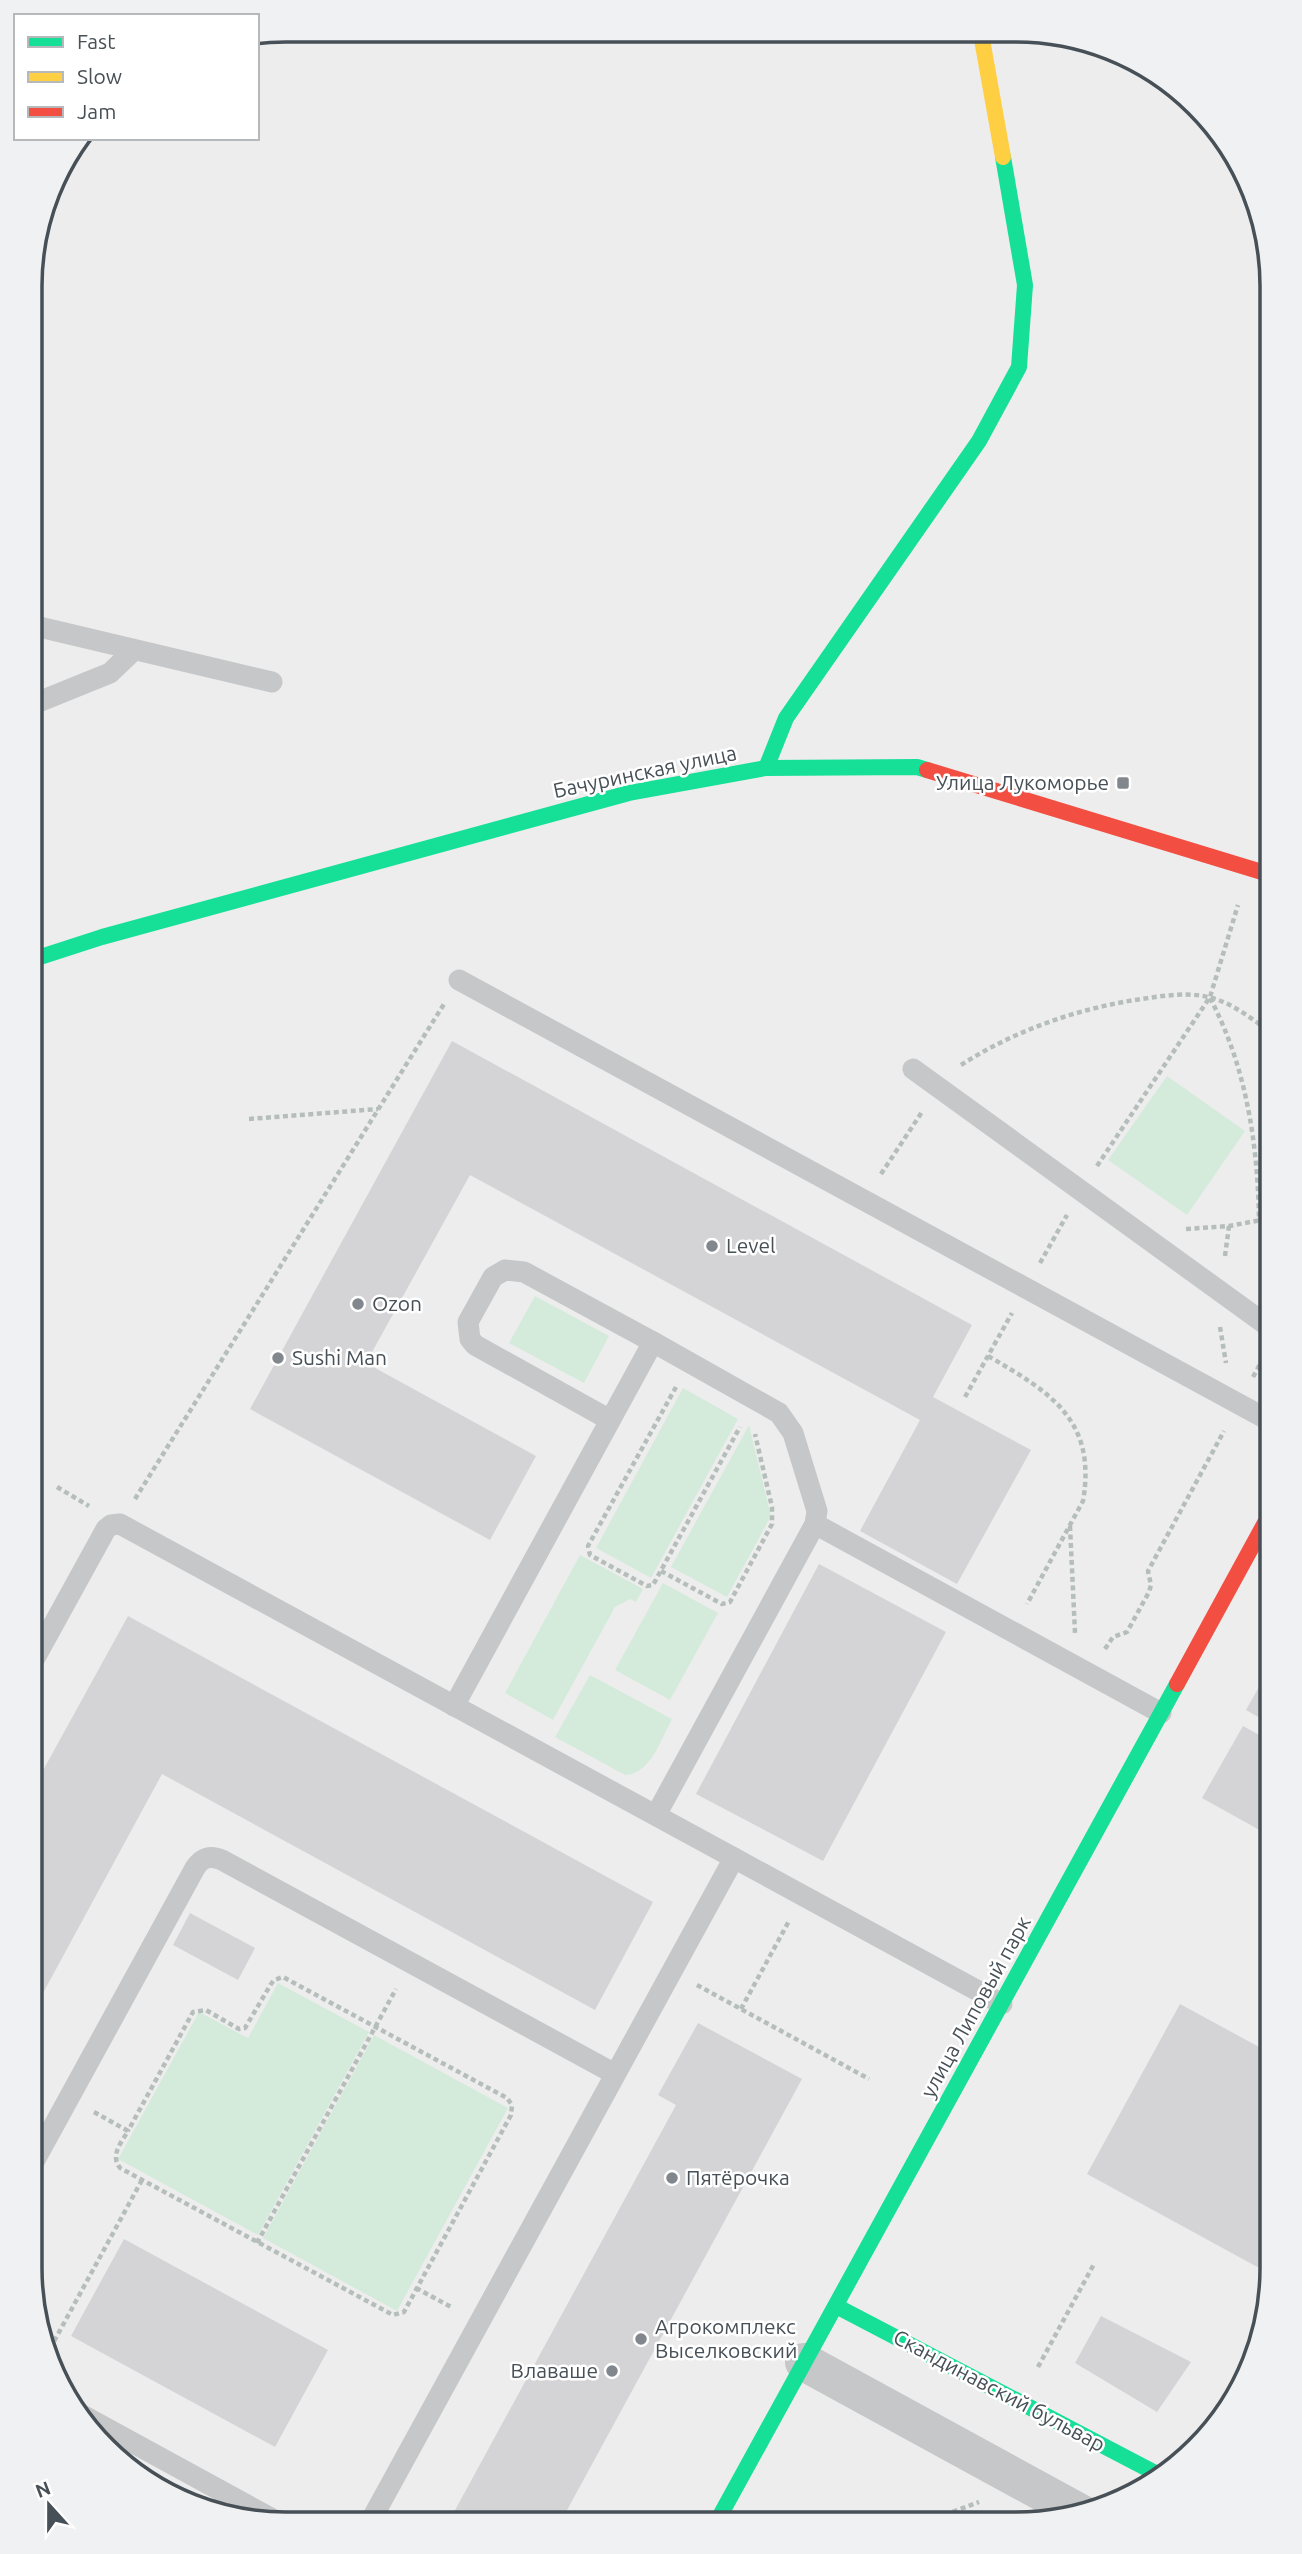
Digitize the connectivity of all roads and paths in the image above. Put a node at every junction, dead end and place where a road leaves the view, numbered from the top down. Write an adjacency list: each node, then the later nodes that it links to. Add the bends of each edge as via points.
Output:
1 (982, 42): 6 (street, via 1025,285 1019,368 979,441 786,718)
2 (42, 627): 3 (lane)
3 (134, 649): 4 (lane); 5 (lane, via 103,677)
4 (272, 682)
5 (42, 701)
6 (766, 768): 7 (street, Бачуринская улица, via 918,767); 9 (street, Бачуринская улица, via 629,793)
7 (1260, 871)
8 (1238, 904): 11 (path)
9 (42, 956)
10 (459, 980): 15 (path); 18 (lane)
11 (1210, 997): 12 (path); 14 (path, via 1120,1001 1045,1023 977,1055); 17 (path); 19 (path, via 1230,1042 1248,1105)
12 (1260, 1025)
13 (913, 1069): 14 (lane)
14 (938, 1087): 17 (lane); 18 (path)
15 (379, 1109): 16 (path); 33 (path)
16 (249, 1119)
17 (1081, 1190): 20 (lane); 21 (path)
18 (864, 1200): 21 (lane)
19 (1259, 1221): 20 (path, via 1188,1229)
20 (1130, 1226): 22 (lane)
21 (1026, 1289): 24 (path); 28 (lane)
22 (1259, 1320)
23 (653, 1342): 31 (lane); 31 (lane, via 513,1269 493,1277 480,1300 468,1322 475,1345); 34 (lane, via 779,1413 793,1433 815,1501)
24 (988, 1356): 27 (path); 35 (path, via 1046,1391 1074,1427 1085,1461 1086,1486)
25 (1259, 1364): 28 (path)
26 (681, 1384): 37 (path, via 588,1546 590,1555 648,1586)
27 (965, 1397)
28 (1238, 1404): 29 (lane); 40 (path, via 1148,1571 1150,1588 1129,1629 1111,1638)
29 (1259, 1415)
30 (745, 1417): 37 (path)
31 (610, 1420): 41 (lane)
32 (753, 1426): 37 (path, via 772,1524 731,1600 722,1604)
33 (120, 1524): 39 (lane, via 106,1529); 41 (lane)
34 (815, 1524): 38 (lane); 43 (lane)
35 (1070, 1525): 38 (path); 40 (path)
36 (1259, 1533): 42 (street, улица Липовый парк)
37 (661, 1571)
38 (1012, 1632): 40 (lane)
39 (42, 1645)
40 (1084, 1671): 42 (lane)
41 (454, 1706): 43 (lane)
42 (1161, 1713): 48 (street, улица Липовый парк)
43 (656, 1815): 44 (lane)
44 (734, 1858): 45 (lane); 47 (lane)
45 (803, 1895): 48 (lane); 49 (path)
46 (410, 1963): 50 (path); 51 (lane); 53 (lane, via 222,1860 203,1859)
47 (672, 1972): 49 (path); 51 (lane)
48 (1002, 2004): 60 (street, улица Липовый парк)
49 (741, 2009): 52 (path)
50 (375, 2026): 54 (path, via 283,1977 271,1984 245,2028 197,2010); 57 (path); 59 (path, via 507,2098 512,2105 511,2115)
51 (615, 2074): 61 (lane)
52 (869, 2079)
53 (69, 2099): 54 (path); 55 (lane)
54 (128, 2131): 56 (path, via 115,2161)
55 (42, 2147)
56 (142, 2180): 57 (path); 62 (path)
57 (257, 2243): 59 (path, via 389,2315 404,2312)
58 (1094, 2264): 64 (path)
59 (416, 2288): 61 (path)
60 (836, 2306): 63 (street, улица Липовый парк); 64 (street, Скандинавский бульвар)
61 (480, 2322): 70 (lane)
62 (54, 2342)
63 (804, 2362): 67 (street); 71 (street, улица Липовый парк)
64 (1019, 2402): 66 (street, Скандинавский бульвар)
65 (98, 2423): 69 (lane)
66 (1152, 2471)
67 (1027, 2484): 68 (street); 72 (path)
68 (1065, 2507)
69 (256, 2510)
70 (376, 2512)
71 (722, 2512)
72 (953, 2512)

